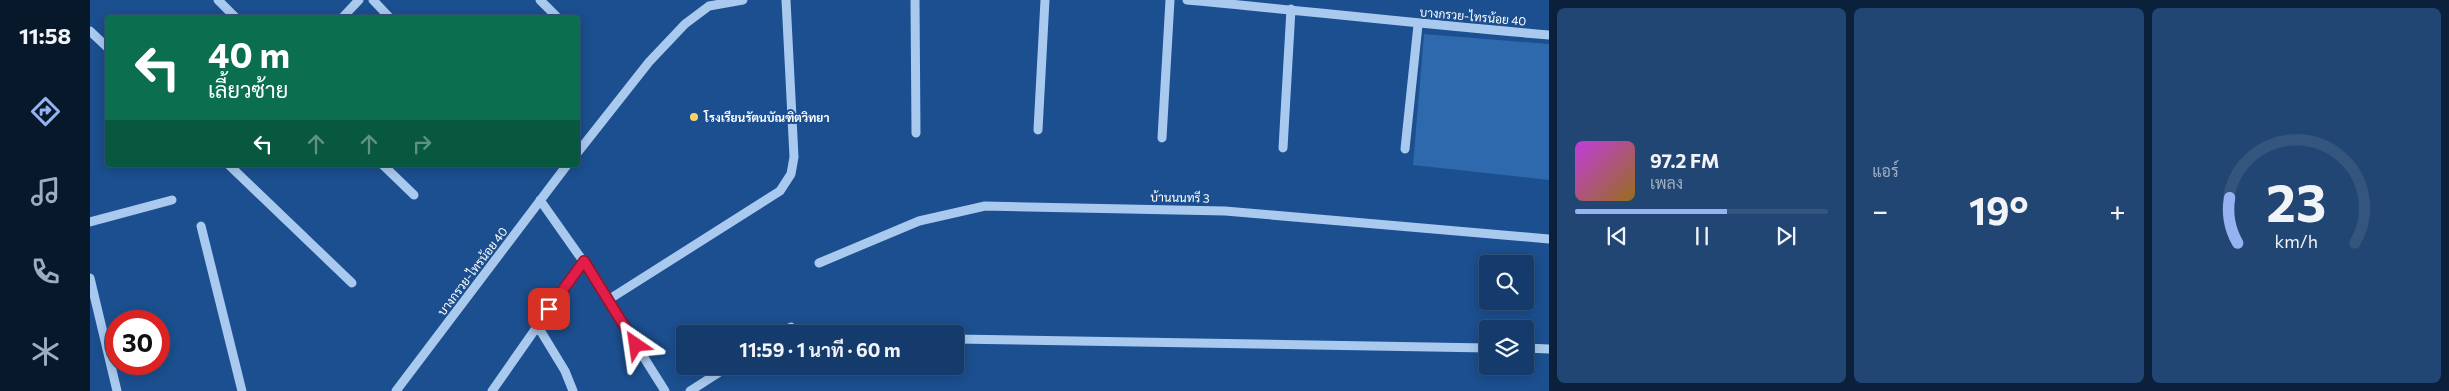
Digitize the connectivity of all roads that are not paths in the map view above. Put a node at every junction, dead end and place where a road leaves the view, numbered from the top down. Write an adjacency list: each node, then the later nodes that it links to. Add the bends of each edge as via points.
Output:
1 (218, 0): 12 (street)
2 (359, 0): 13 (street)
3 (373, 0): 14 (street)
4 (540, 0): 15 (street)
5 (743, 0): 24 (street, via 709,6 685,24 649,62)
6 (786, 0): 39 (street, via 794,157 791,174 780,191)
7 (915, 0): 21 (street)
8 (1045, 0): 20 (street)
9 (1170, 0): 22 (street)
10 (1187, 0): 11 (street, บางกรวย-ไทรน้อย 40)
11 (1291, 9): 16 (street, บางกรวย-ไทรน้อย 40); 23 (street)
12 (233, 15)
13 (345, 15)
14 (387, 15)
15 (555, 15)
16 (1418, 24): 18 (street, บางกรวย-ไทรน้อย 40); 25 (street)
17 (90, 31): 19 (street)
18 (1549, 35)
19 (105, 45)
20 (1038, 130)
21 (916, 133)
22 (1162, 138)
23 (1283, 148)
24 (580, 149)
25 (1406, 149)
26 (234, 167): 38 (street)
27 (386, 167): 29 (street)
28 (565, 167): 31 (street, บางกรวย-ไทรน้อย 40)
29 (414, 195)
30 (172, 200): 32 (street)
31 (540, 200): 35 (street); 48 (street, บางกรวย-ไทรน้อย 40)
32 (90, 222)
33 (201, 226): 47 (street)
34 (1549, 238): 36 (street, บ้านนนทรี 3, via 1225,211 985,206 920,221)
35 (584, 261): 39 (street); 40 (street)
36 (819, 262)
37 (90, 278): 46 (street)
38 (352, 284)
39 (608, 300): 51 (street)
40 (537, 325): 49 (street); 50 (street, via 565,371)
41 (964, 339): 42 (street)
42 (1479, 348)
43 (1534, 348): 44 (street)
44 (1549, 349)
45 (716, 375): 52 (street)
46 (117, 391)
47 (242, 391)
48 (396, 391)
49 (492, 391)
50 (573, 391)
51 (664, 391)
52 (690, 391)

